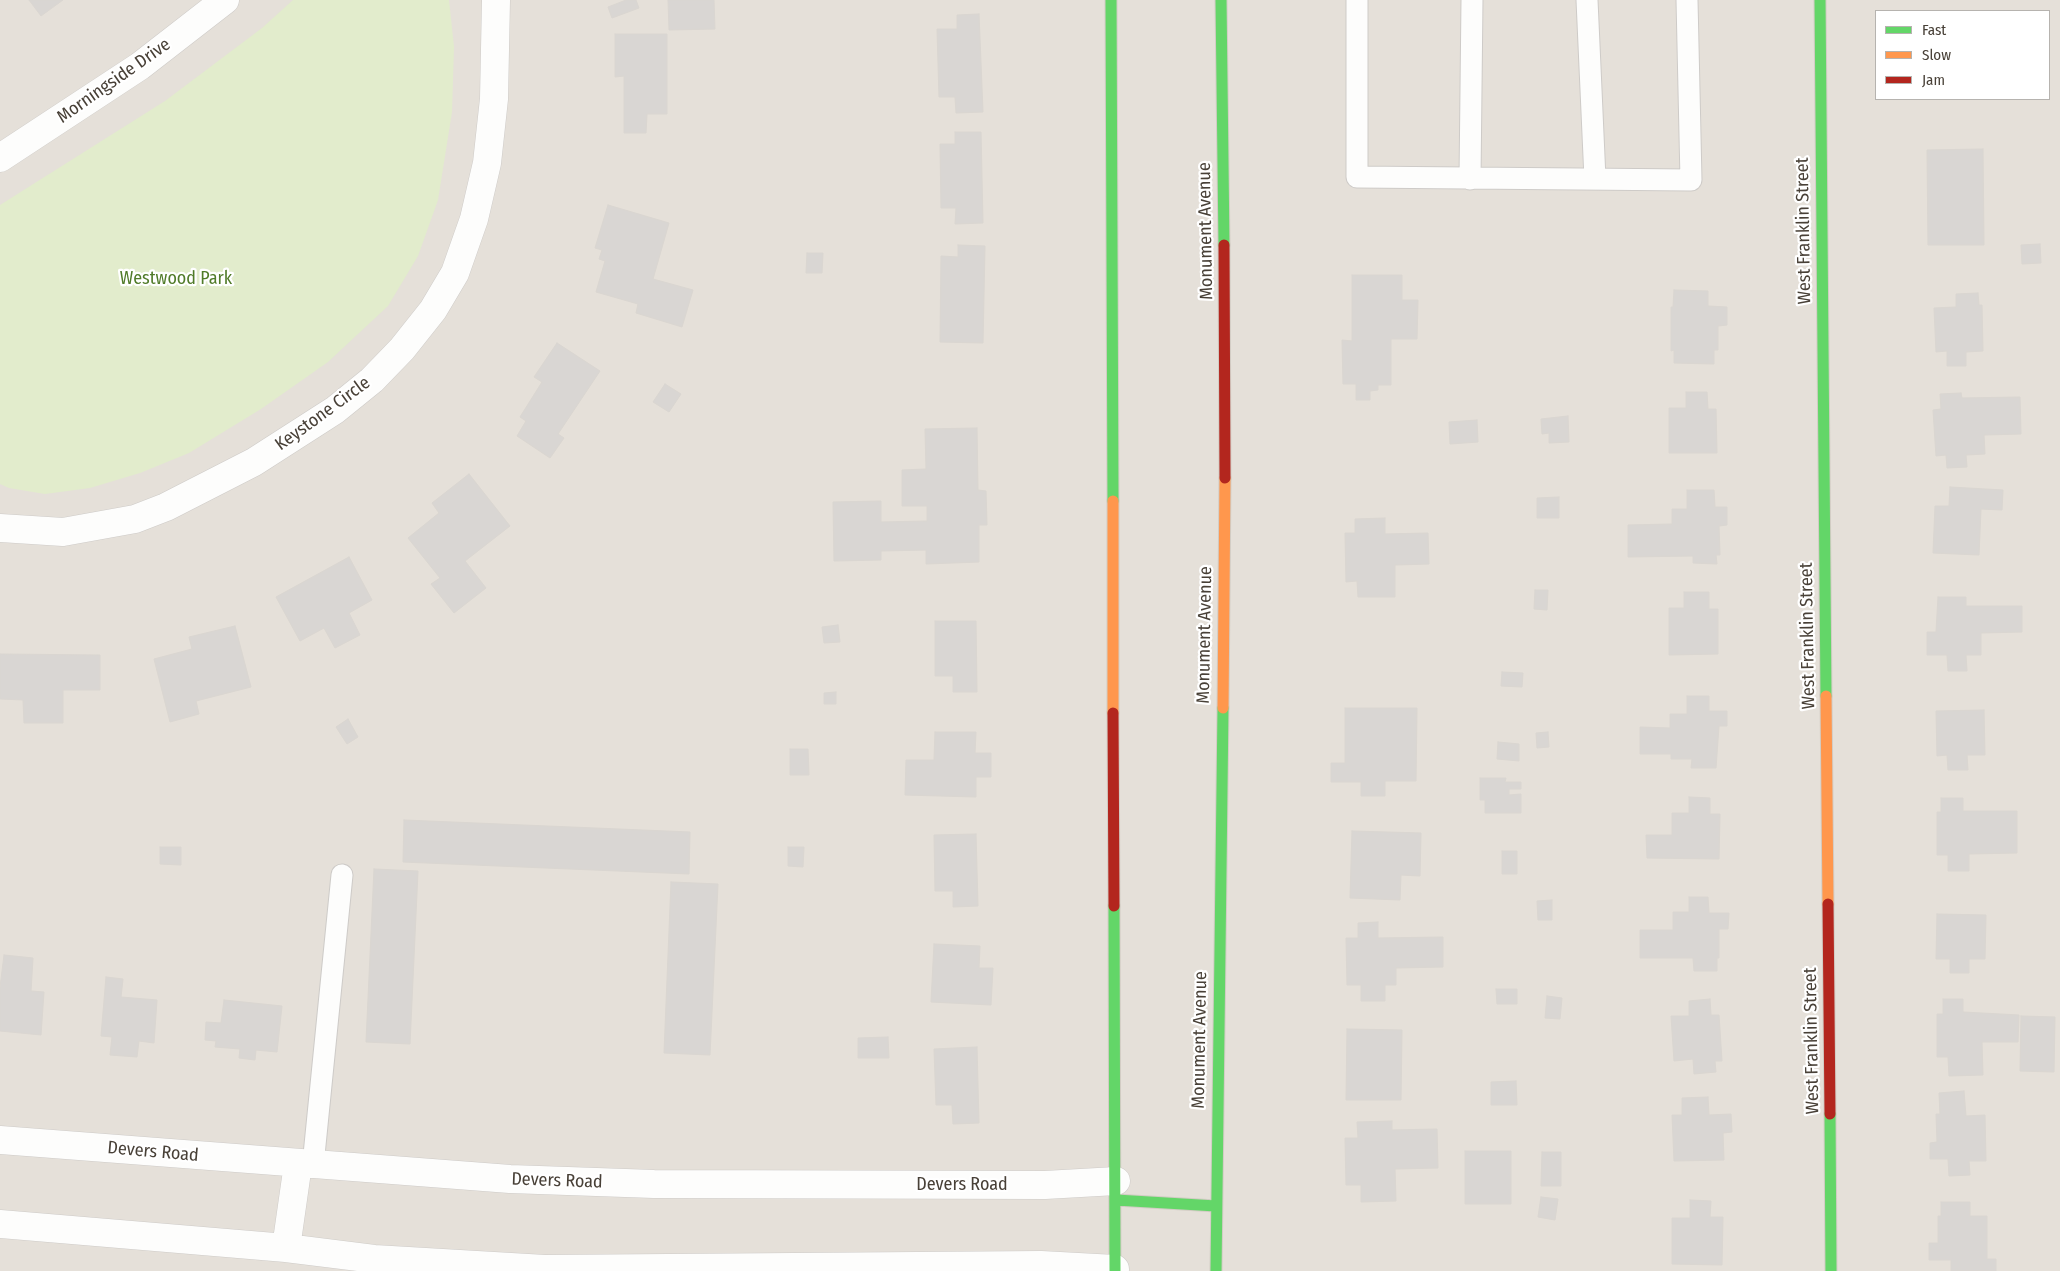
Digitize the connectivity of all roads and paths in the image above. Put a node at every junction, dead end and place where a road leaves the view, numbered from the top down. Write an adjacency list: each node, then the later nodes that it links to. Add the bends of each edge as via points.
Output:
1 (225, 0): 10 (street, Morningside Drive, via 140,66)
2 (496, 0): 13 (street, Keystone Circle, via 494,99 487,163 474,219 455,273 433,310 402,349 372,380 335,410 254,462 166,507 135,519 64,532)
3 (1111, 0): 17 (street)
4 (1221, 0): 18 (street, Monument Avenue, via 1226,427)
5 (1357, 0): 11 (lane, via 1358,177)
6 (1472, 0): 11 (lane)
7 (1587, 0): 12 (lane)
8 (1688, 0): 12 (lane, via 1691,180)
9 (1820, 0): 25 (street, West Franklin Street)
10 (0, 158)
11 (1470, 179): 12 (lane)
12 (1594, 179)
13 (0, 528)
14 (342, 875): 16 (lane)
15 (0, 1140): 16 (street, Devers Road)
16 (306, 1164): 17 (street, Devers Road, via 510,1179 654,1184 1045,1185); 20 (street)
17 (1116, 1191): 18 (street); 23 (street)
18 (1216, 1206): 24 (street, Monument Avenue)
19 (0, 1224): 20 (street)
20 (286, 1248): 21 (street)
21 (489, 1268): 22 (street)
22 (592, 1270): 23 (street, via 1041,1265)
23 (1116, 1270)
24 (1216, 1271)
25 (1831, 1271)

